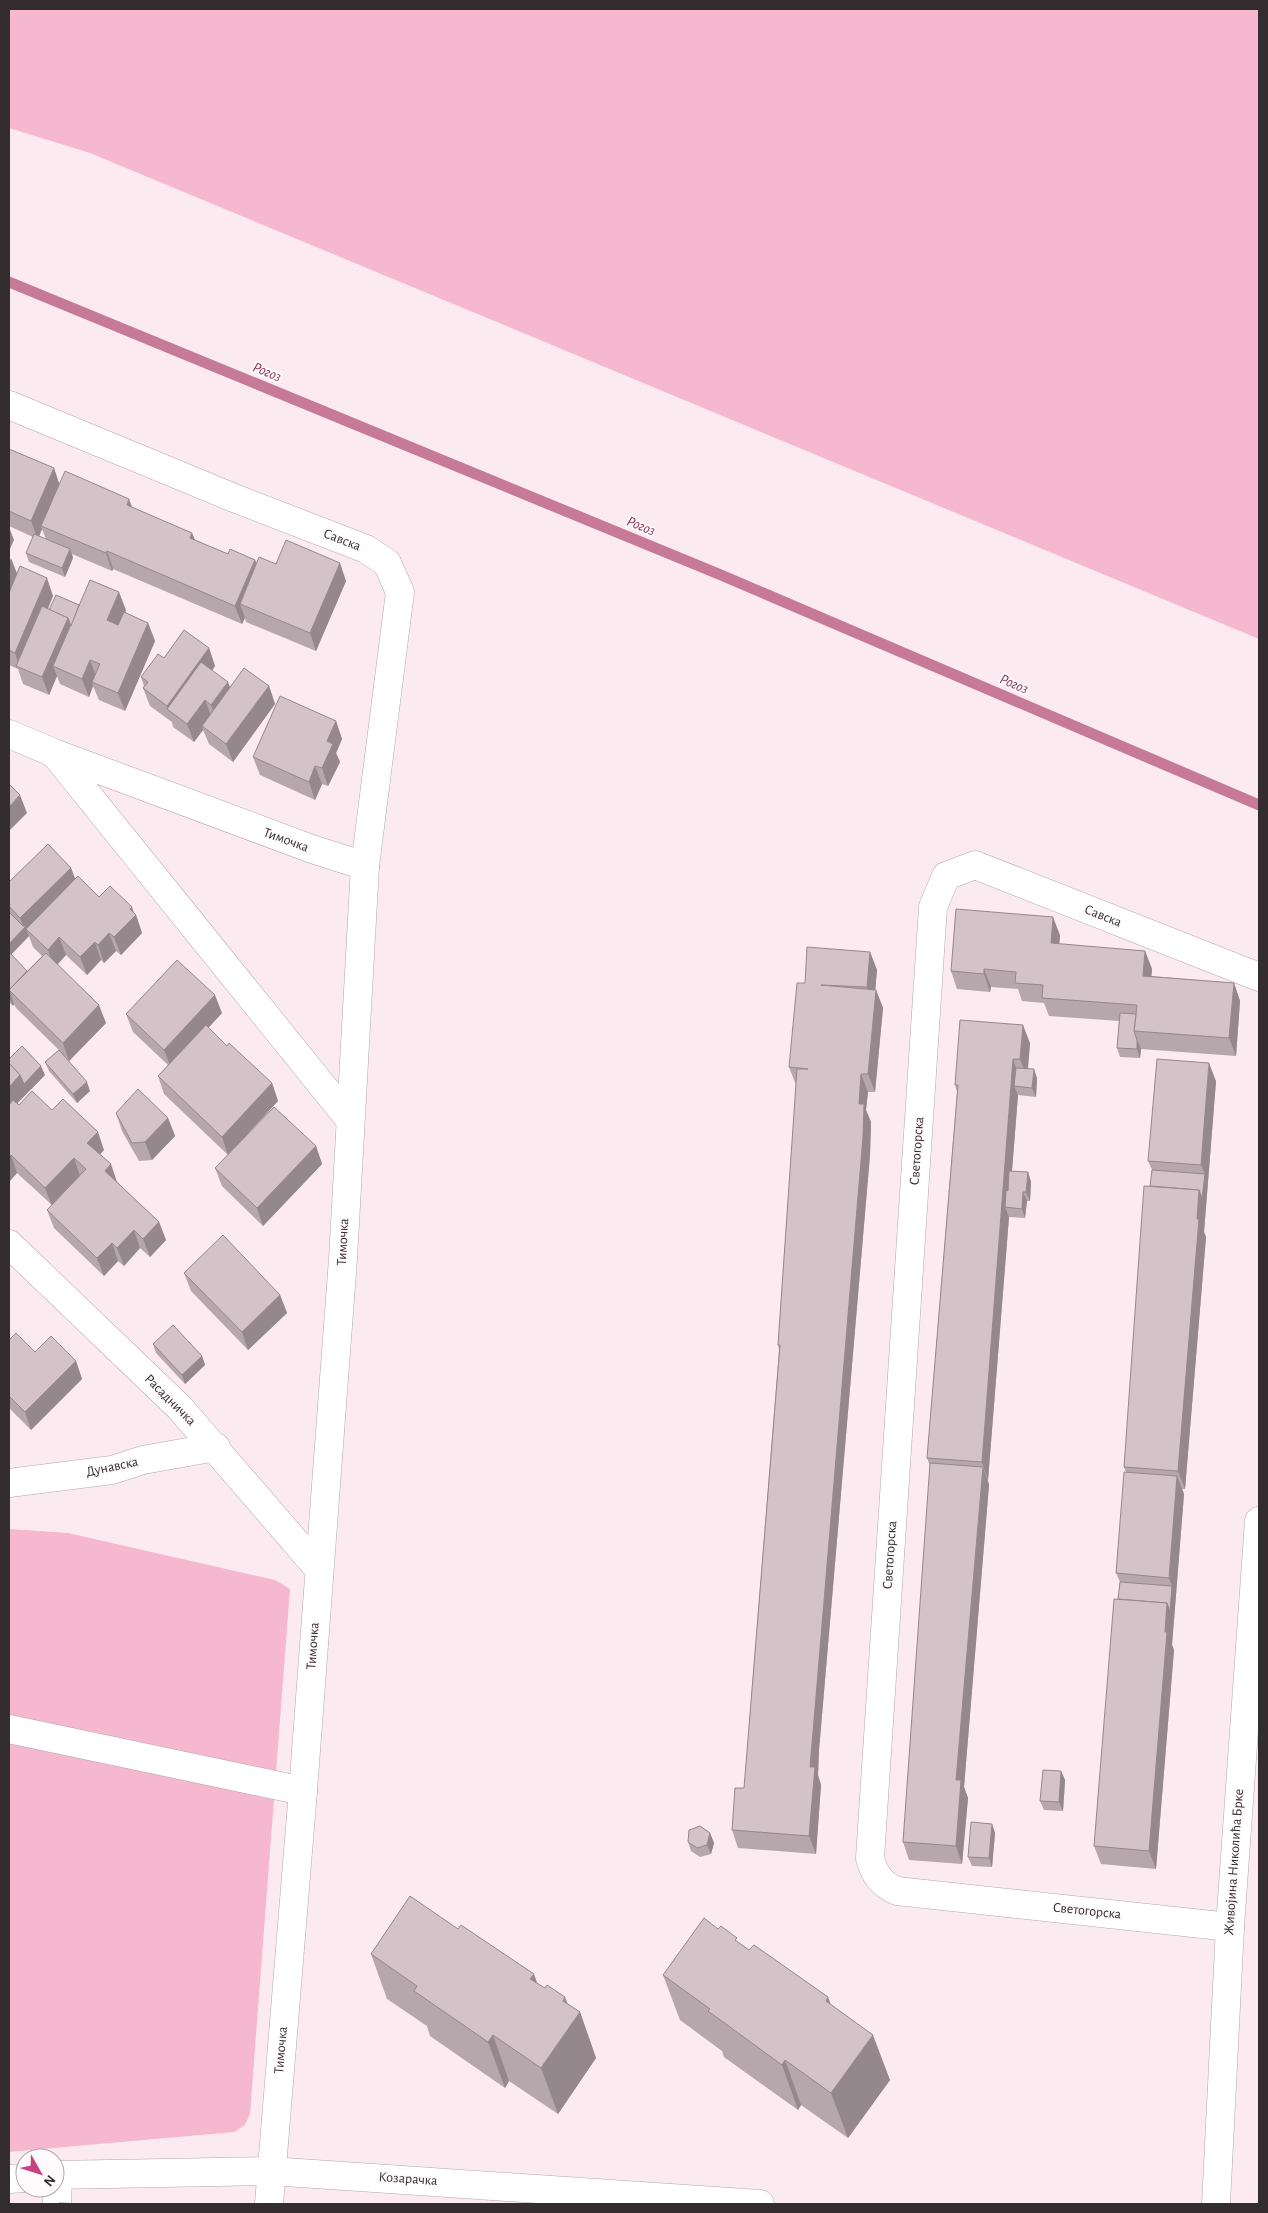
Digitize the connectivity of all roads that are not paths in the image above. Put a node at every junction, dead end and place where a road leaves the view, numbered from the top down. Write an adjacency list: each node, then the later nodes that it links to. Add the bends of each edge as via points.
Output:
1 (9, 406): 4 (street, Савска, via 366,549 387,563 400,592)
2 (9, 734): 3 (street, Тимочка)
3 (54, 753): 4 (street, Тимочка); 7 (street, Тимочка)
4 (365, 866): 7 (street, Тимочка)
5 (946, 876): 6 (street, Савска, via 975,865); 15 (street, Светогорска, via 933,907 870,1858 873,1870 880,1881 896,1891)
6 (1259, 977)
7 (350, 1120): 12 (street, Тимочка, via 343,1259)
8 (9, 1244): 9 (street, Расадничка, via 180,1408)
9 (216, 1447): 10 (street, Дунавска, via 143,1460 112,1470); 12 (street, Расадничка)
10 (9, 1483)
11 (1259, 1521): 15 (street, Живојина Николића Брке)
12 (318, 1568): 14 (street, Тимочка)
13 (9, 1729): 14 (street)
14 (303, 1791): 16 (street, Тимочка)
15 (1230, 1927): 20 (street, Живојина Николића Брке)
16 (270, 2171): 17 (street, Козарачка); 18 (street, Тимочка); 19 (street, Козарачка)
17 (65, 2175)
18 (268, 2204)
19 (760, 2204)
20 (1216, 2204)

